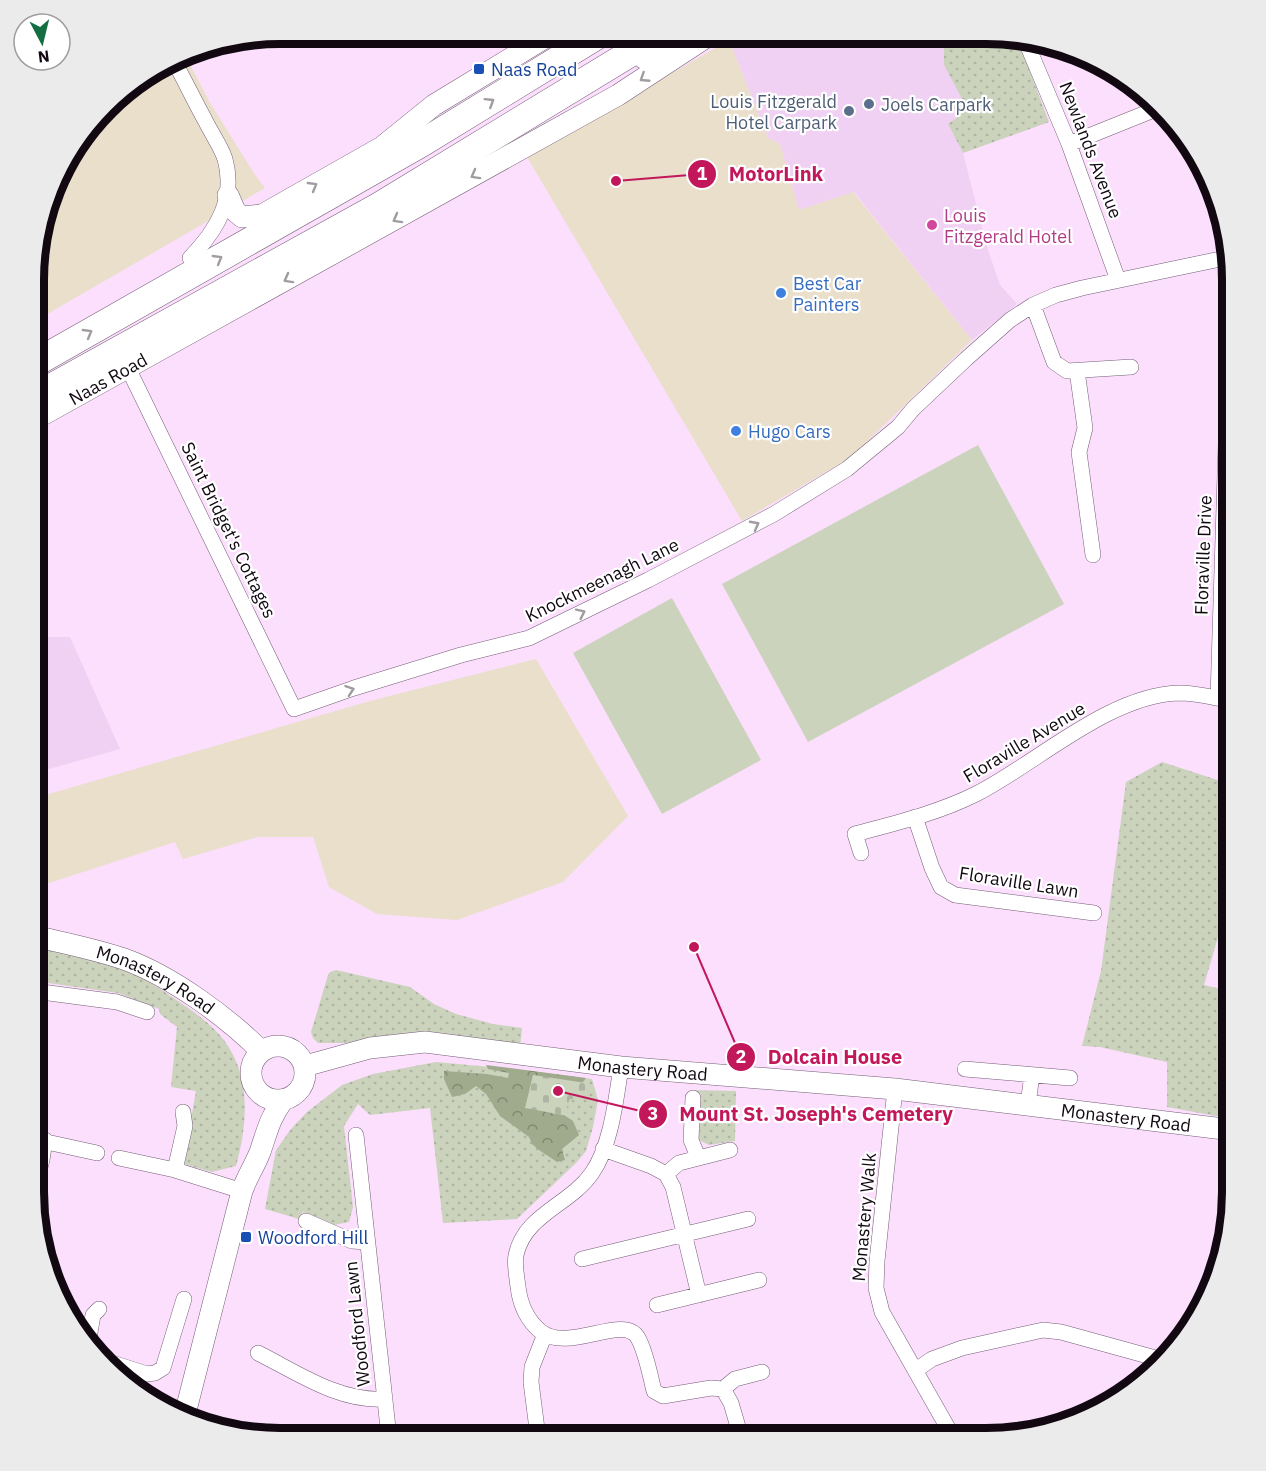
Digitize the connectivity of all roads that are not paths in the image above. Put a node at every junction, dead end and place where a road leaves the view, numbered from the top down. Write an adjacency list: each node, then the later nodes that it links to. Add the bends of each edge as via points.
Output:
1 (535, 44): 11 (street, one-way to 1, via 242,217 262,215 382,147 434,105)
2 (584, 44): 15 (highway, one-way to 2, via 412,149)
3 (646, 44): 9 (highway, Naas Road)
4 (671, 44): 9 (highway)
5 (696, 44): 20 (street, Naas Road, one-way to 20, via 609,100)
6 (1028, 47): 10 (street, Newlands Avenue)
7 (177, 67): 11 (street, via 224,158)
8 (1151, 111): 10 (street)
9 (531, 115): 17 (highway, Naas Road, via 380,206)
10 (1069, 144): 14 (street, Newlands Avenue)
11 (228, 195): 12 (street, via 208,239)
12 (189, 258): 15 (highway)
13 (1221, 259): 14 (street, Knockmeenagh Lane)
14 (1118, 280): 16 (street, Knockmeenagh Lane, via 1056,295)
15 (154, 296): 18 (highway, one-way to 15)
16 (1033, 305): 21 (street, via 1054,362 1067,371); 27 (street, Knockmeenagh Lane, one-way to 16, via 461,655 529,638 774,514 847,469 898,427 1010,320)
17 (186, 312): 22 (highway, Naas Road); 23 (highway)
18 (44, 358)
19 (1131, 367): 21 (street)
20 (128, 368): 24 (street, Naas Road); 27 (street, Saint Bridget's Cottages)
21 (1077, 370): 25 (street, via 1085,428 1079,452)
22 (44, 391)
23 (44, 406)
24 (44, 414)
25 (1093, 555)
26 (1222, 699): 28 (street, Floraville Avenue, via 1180,693 1131,703 978,794)
27 (294, 709)
28 (915, 817): 29 (street, Floraville Avenue, via 855,834); 30 (street, Floraville Lawn, via 941,887 955,895)
29 (861, 853)
30 (1094, 913)
31 (44, 939): 34 (street, Monastery Road, via 126,960 171,982)
32 (44, 992): 33 (street, via 117,1002)
33 (147, 1012)
34 (261, 1051): 35 (street, via 284,1046 297,1053); 41 (street, via 251,1066)
35 (305, 1066): 36 (street, Monastery Road, via 370,1048 424,1042); 43 (street, via 306,1075 299,1091)
36 (621, 1067): 40 (street, Monastery Road); 49 (street)
37 (965, 1069): 38 (street)
38 (1032, 1075): 39 (street); 44 (street)
39 (1070, 1078)
40 (895, 1089): 44 (street, Monastery Road); 73 (street, Monastery Walk, via 876,1288 882,1312)
41 (258, 1092): 43 (street); 54 (street, via 259,1111 248,1153)
42 (693, 1098): 52 (street, via 691,1140)
43 (283, 1100): 54 (street, via 272,1114 259,1155)
44 (1029, 1104): 46 (street, Monastery Road)
45 (183, 1112): 55 (street, via 185,1126)
46 (1222, 1129)
47 (356, 1135): 61 (street, Woodford Lawn)
48 (44, 1141): 51 (street)
49 (603, 1149): 56 (street); 69 (street, via 583,1185 532,1223 516,1255 520,1301 528,1317)
50 (730, 1150): 52 (street)
51 (97, 1153)
52 (698, 1157): 56 (street, via 679,1163)
53 (118, 1158): 55 (street)
54 (250, 1169): 57 (street)
55 (176, 1170): 57 (street)
56 (666, 1174): 60 (street)
57 (242, 1191): 77 (street)
58 (748, 1219): 60 (street)
59 (306, 1221): 61 (street, via 352,1241)
60 (684, 1234): 62 (street); 64 (street)
61 (368, 1242): 76 (street, Woodford Lawn)
62 (582, 1259)
63 (759, 1280): 64 (street)
64 (699, 1295): 66 (street)
65 (184, 1299): 72 (street, via 163,1368 147,1374)
66 (657, 1305)
67 (99, 1309): 68 (street, via 93,1315)
68 (90, 1332)
69 (545, 1334): 75 (street, via 554,1339 581,1338 628,1329 638,1336 654,1390 663,1396); 79 (street, via 532,1367)
70 (258, 1353): 76 (street, via 336,1392)
71 (1154, 1357): 73 (street, via 1043,1330 962,1348 932,1359)
72 (121, 1366)
73 (916, 1370): 81 (street, Monastery Walk)
74 (762, 1372): 75 (street, via 735,1379)
75 (723, 1389): 80 (street)
76 (385, 1399): 78 (street, Woodford Lawn)
77 (186, 1409)
78 (388, 1428)
79 (537, 1428)
80 (738, 1428)
81 (948, 1428)

